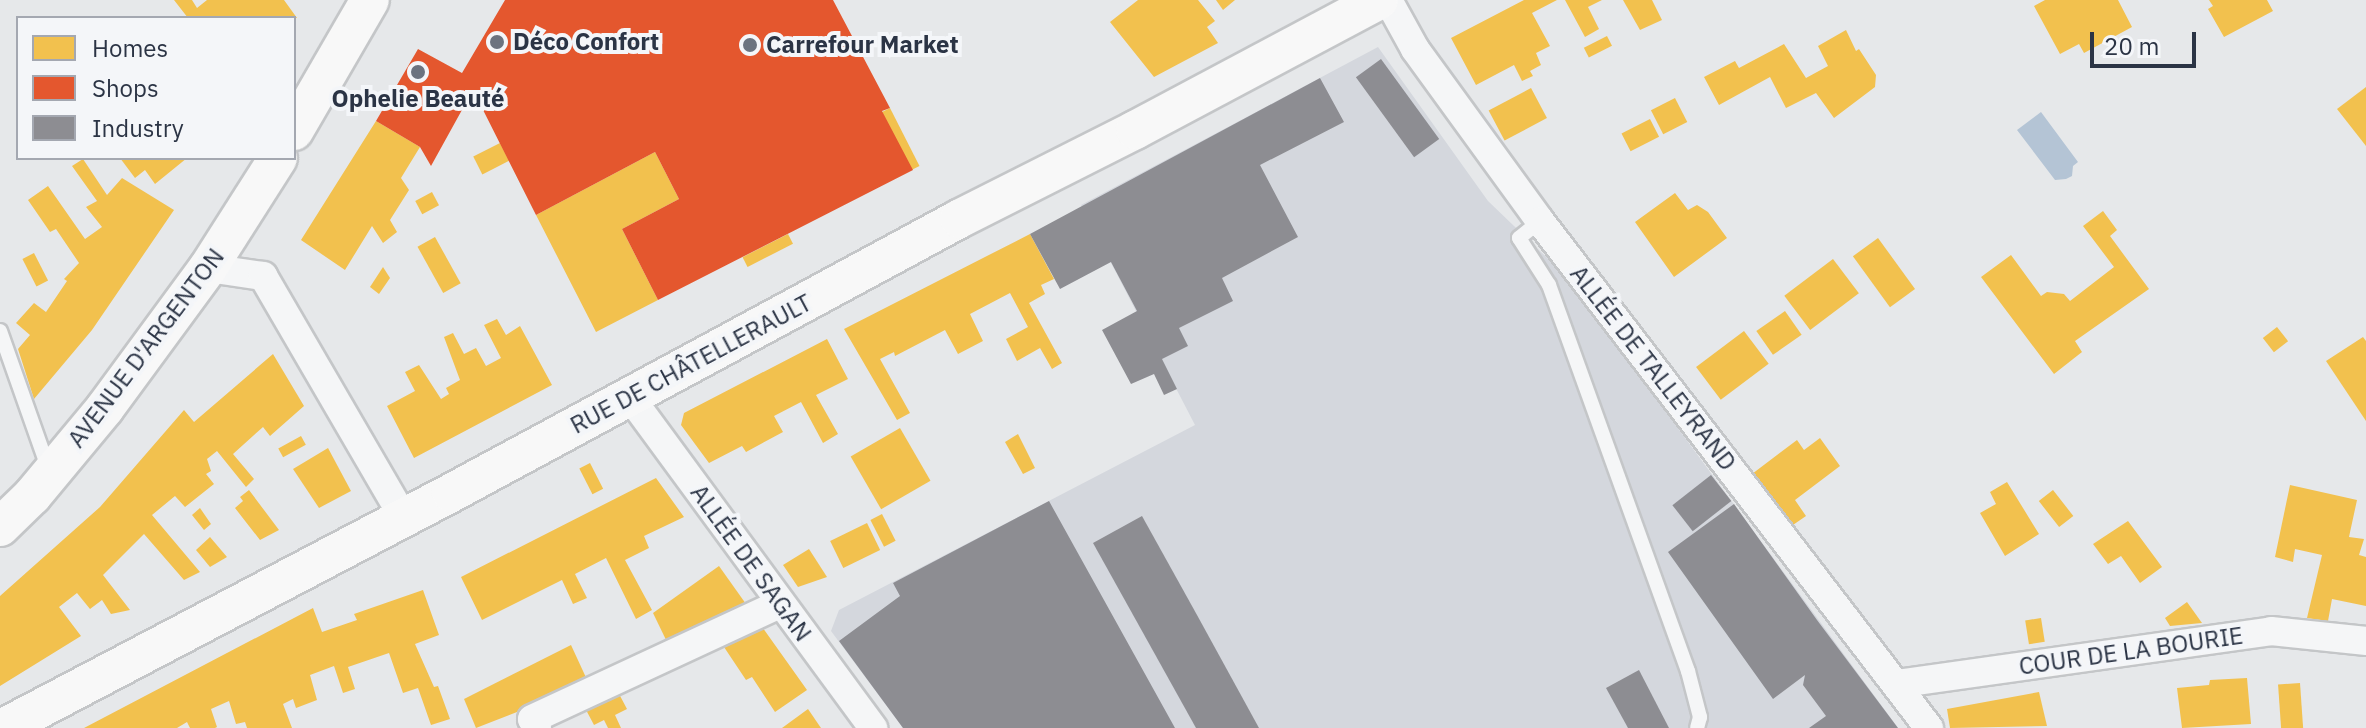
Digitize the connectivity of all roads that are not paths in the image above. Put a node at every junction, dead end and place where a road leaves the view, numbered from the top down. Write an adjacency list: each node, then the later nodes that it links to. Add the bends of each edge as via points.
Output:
1 (370, 0): 4 (main road)
2 (1379, 0): 9 (main road, RUE DE CHÂTELLERAULT)
3 (1388, 0): 6 (street, ALLÉE DE TALLEYRAND, via 1415,49)
4 (296, 128)
5 (277, 160): 7 (main road, AVENUE D'ARGENTON)
6 (1540, 221): 15 (street, ALLÉE DE TALLEYRAND); 19 (lane, via 1519,238 1549,285 1688,671 1700,717)
7 (208, 268): 10 (main road, AVENUE D'ARGENTON); 11 (street, via 263,276)
8 (0, 331): 10 (lane)
9 (630, 397): 11 (main road, RUE DE CHÂTELLERAULT); 13 (street, ALLÉE DE SAGAN)
10 (50, 474): 12 (main road, AVENUE D'ARGENTON)
11 (403, 517): 16 (main road, RUE DE CHÂTELLERAULT)
12 (0, 527)
13 (780, 604): 17 (street, via 532,719); 18 (street, ALLÉE DE SAGAN)
14 (2366, 641): 15 (street, COUR DE LA BOURIE, via 2271,631)
15 (1896, 684): 20 (street, ALLÉE DE TALLEYRAND)
16 (3, 728)
17 (537, 728)
18 (873, 728)
19 (1697, 728)
20 (1929, 728)

